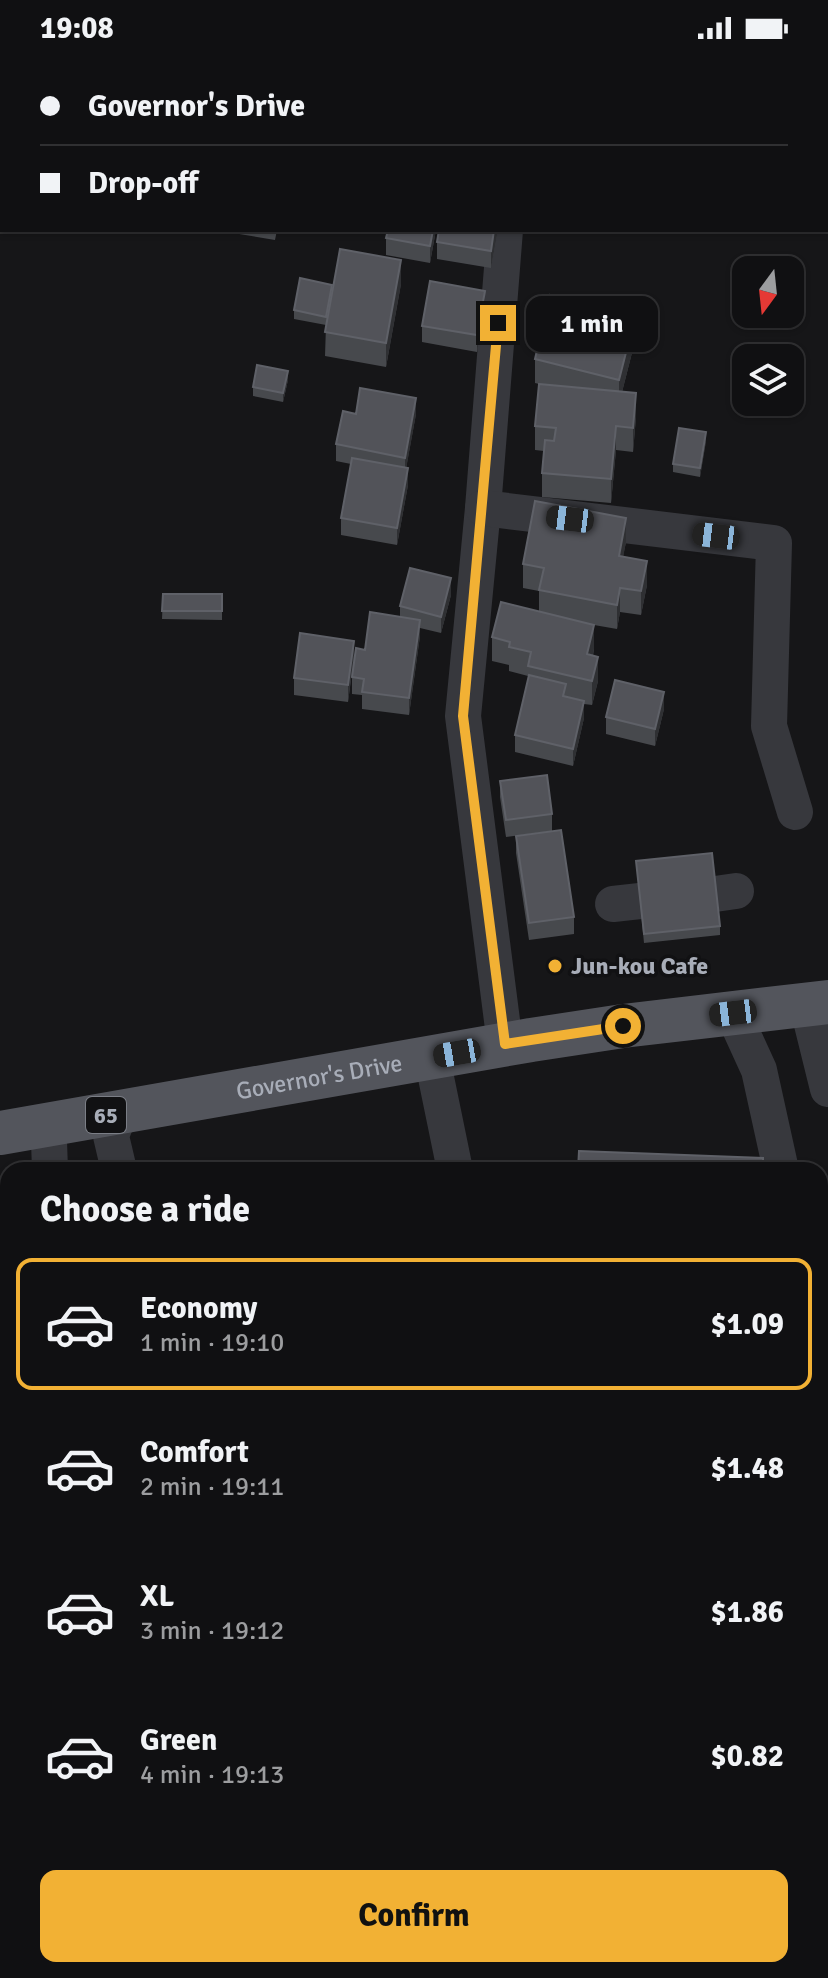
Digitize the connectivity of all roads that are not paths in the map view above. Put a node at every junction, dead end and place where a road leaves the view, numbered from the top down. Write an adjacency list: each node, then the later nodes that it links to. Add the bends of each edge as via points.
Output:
1 (505, 232): 2 (street)
2 (483, 508): 3 (street, via 774,543 769,726); 6 (street, via 463,716)
3 (795, 812)
4 (818, 1003): 5 (main road, Governor's Drive / 65); 8 (street)
5 (733, 1013): 6 (main road, Governor's Drive / 65); 14 (street, via 759,1070)
6 (505, 1044): 7 (main road, Governor's Drive / 65)
7 (432, 1058): 9 (main road, Governor's Drive / 65); 13 (street)
8 (828, 1089)
9 (137, 1109): 10 (main road, Governor's Drive / 65); 12 (street, via 117,1120 111,1136)
10 (20, 1130): 11 (street, via 49,1141)
11 (50, 1162)
12 (117, 1162)
13 (453, 1162)
14 (779, 1162)

